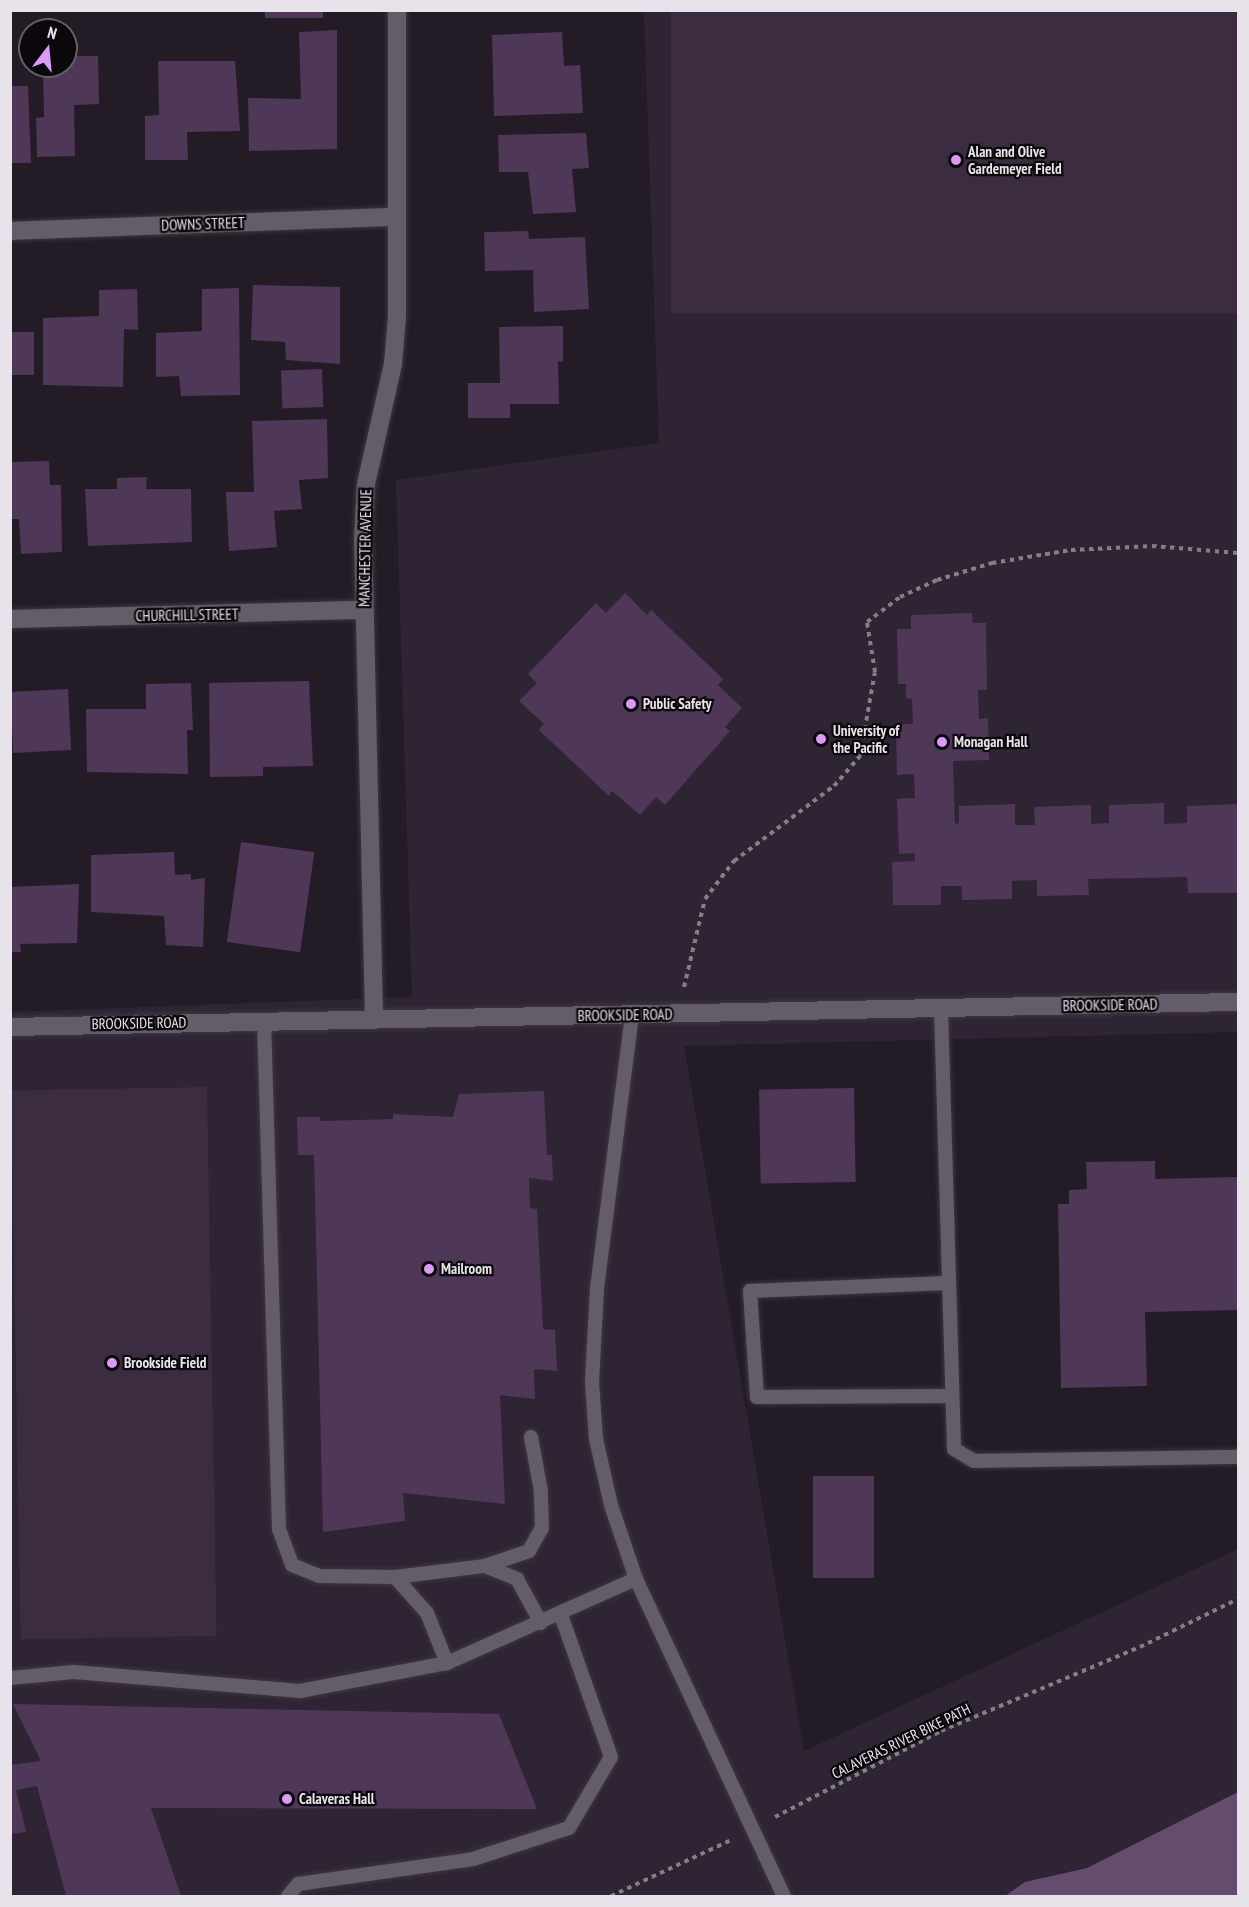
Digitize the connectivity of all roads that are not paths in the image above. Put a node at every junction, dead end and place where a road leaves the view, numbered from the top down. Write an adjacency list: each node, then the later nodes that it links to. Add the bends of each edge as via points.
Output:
1 (398, 10): 2 (street, MANCHESTER AVENUE)
2 (395, 218): 3 (street, DOWNS STREET); 4 (street, MANCHESTER AVENUE, via 397,316 393,364 366,484)
3 (10, 231)
4 (363, 610): 5 (street, CHURCHILL STREET); 9 (street, MANCHESTER AVENUE)
5 (10, 619)
6 (1239, 1002): 7 (street, BROOKSIDE ROAD)
7 (941, 1009): 8 (street, BROOKSIDE ROAD); 12 (lane)
8 (632, 1015): 9 (street, BROOKSIDE ROAD); 18 (lane, via 597,1289 592,1382 596,1438 611,1504)
9 (374, 1017): 10 (street, BROOKSIDE ROAD)
10 (264, 1020): 11 (street, BROOKSIDE ROAD); 17 (lane, via 279,1529 292,1565 319,1576)
11 (10, 1027)
12 (947, 1283): 13 (lane); 13 (lane, via 750,1291 757,1397)
13 (950, 1396): 15 (lane, via 954,1449 974,1461)
14 (531, 1437): 16 (lane, via 541,1491 542,1528 529,1551)
15 (1239, 1457)
16 (485, 1566): 17 (lane); 20 (lane, via 517,1579)
17 (395, 1577): 21 (lane, via 427,1612)
18 (636, 1579): 19 (lane); 24 (lane)
19 (561, 1615): 20 (lane); 23 (lane, via 611,1757 569,1828 473,1859 298,1884)
20 (541, 1623): 21 (lane)
21 (447, 1663): 22 (lane, via 300,1691 74,1672)
22 (10, 1678)
23 (288, 1896)
24 (784, 1896)

